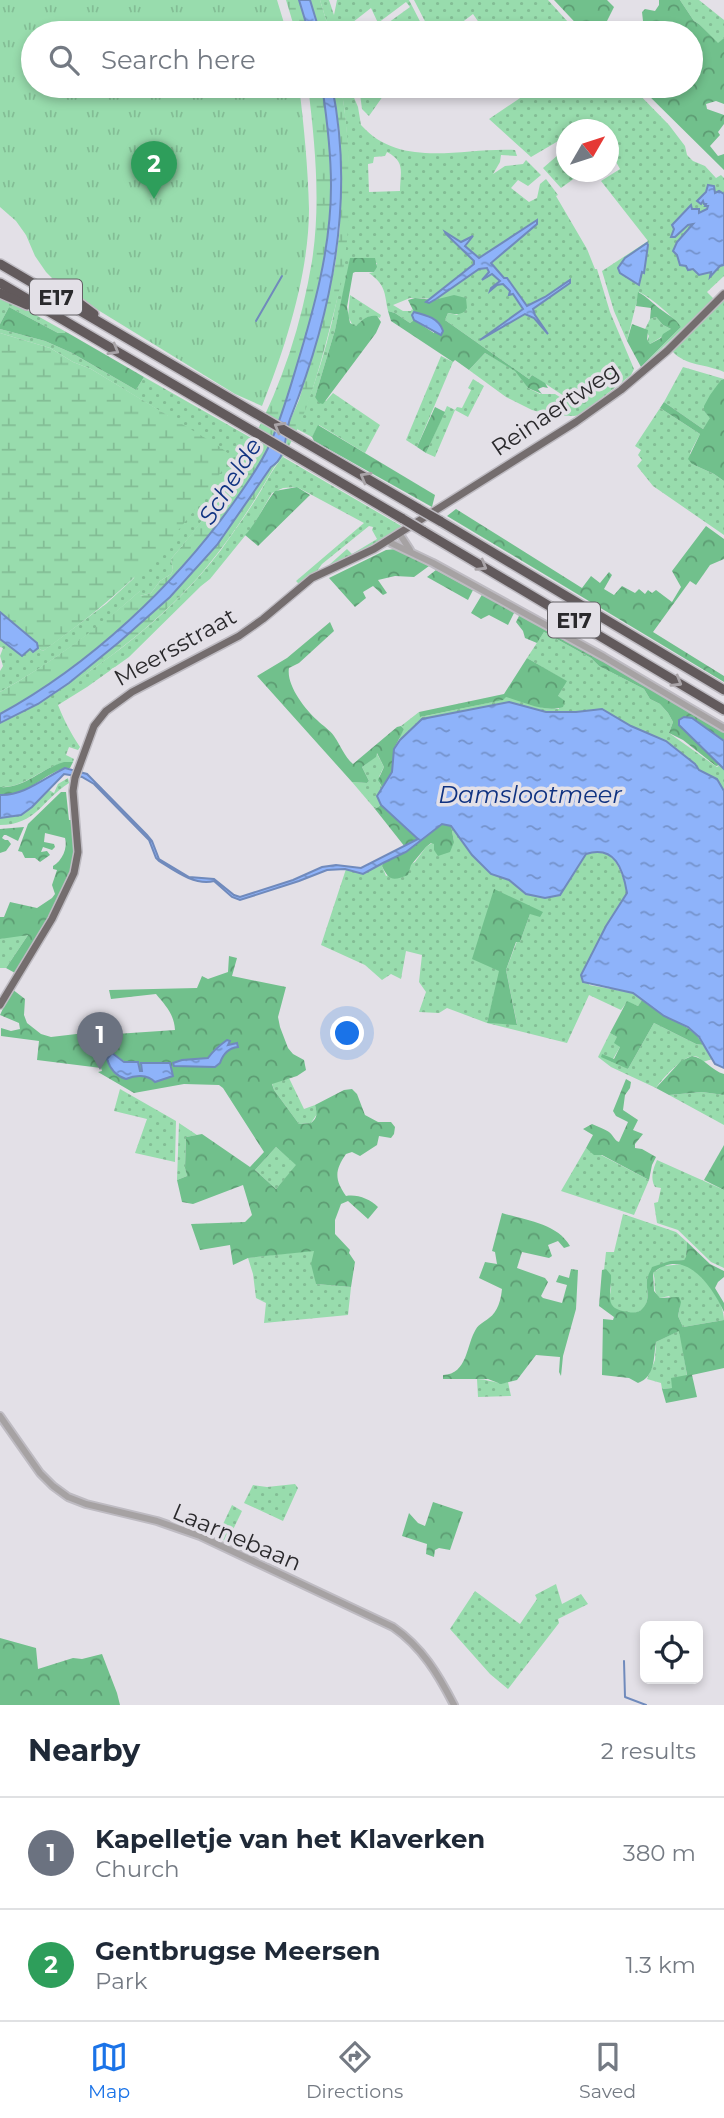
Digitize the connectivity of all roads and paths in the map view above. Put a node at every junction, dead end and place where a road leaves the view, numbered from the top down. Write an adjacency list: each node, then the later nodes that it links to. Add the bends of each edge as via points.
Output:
1 (0, 264): 7 (highway, E17)
2 (0, 283): 6 (highway, E17)
3 (54, 284): 7 (highway)
4 (0, 293): 6 (highway)
5 (724, 294): 8 (main road, Reinaertweg, via 667,351 605,402)
6 (54, 315): 11 (highway, E17, one-way to 11, bridge)
7 (111, 329): 10 (highway, E17, one-way to 7, bridge)
8 (394, 537): 9 (street); 9 (street, via 391,542); 13 (main road, Meersstraat, via 312,578 239,636 112,704 94,726 75,778 78,852 74,873)
9 (411, 551): 12 (street)
10 (724, 691)
11 (724, 710)
12 (724, 728)
13 (0, 1005)
14 (0, 1416): 15 (street, Laarnebaan, via 40,1474 73,1499 187,1531 393,1627 427,1658)
15 (454, 1705)

